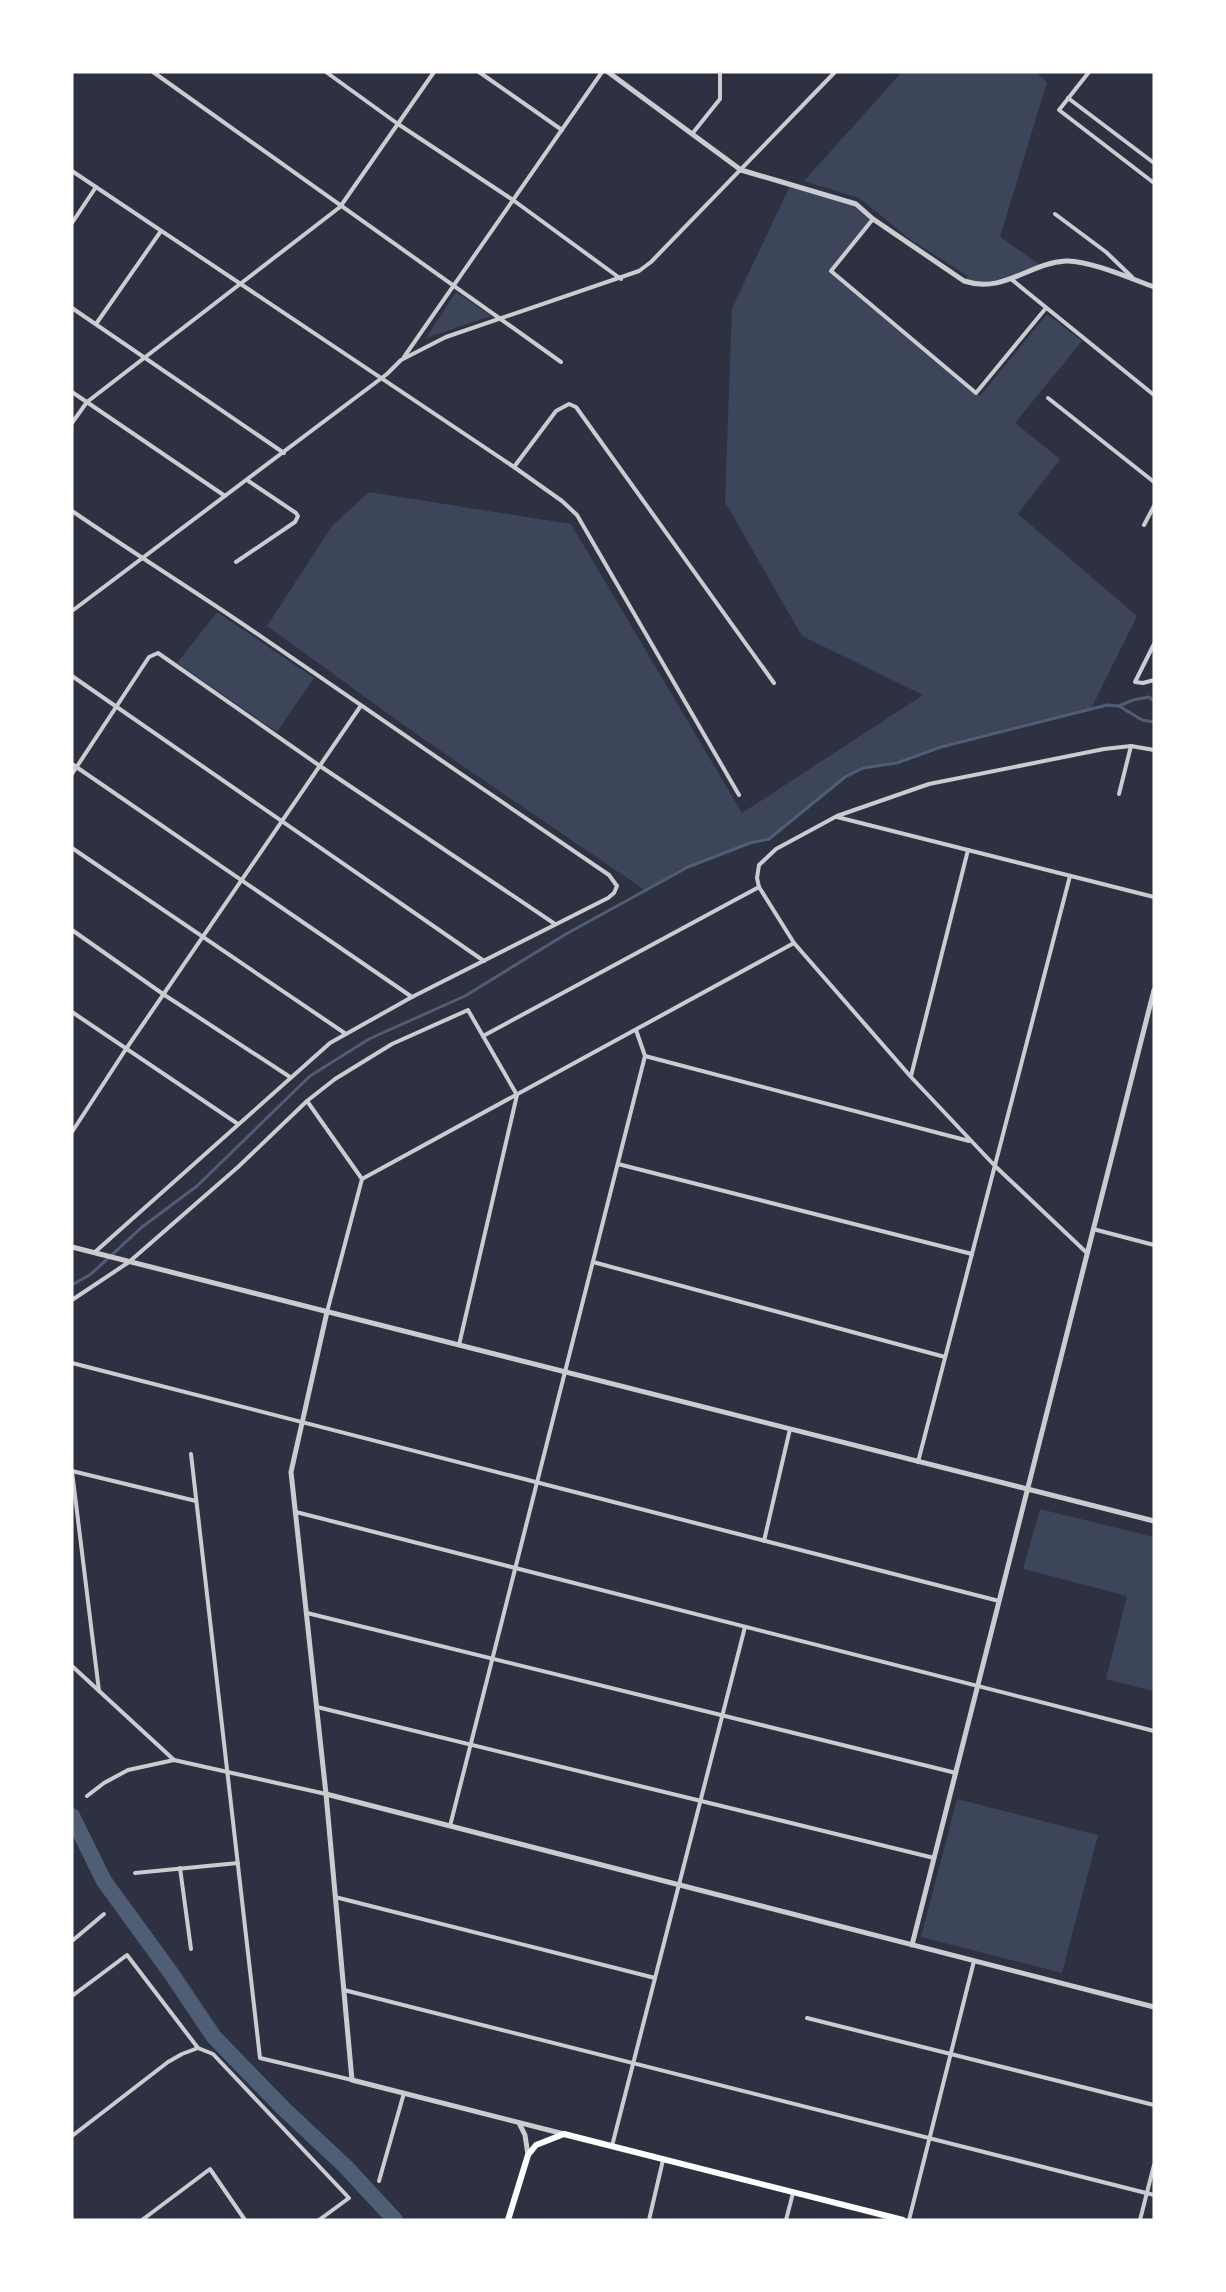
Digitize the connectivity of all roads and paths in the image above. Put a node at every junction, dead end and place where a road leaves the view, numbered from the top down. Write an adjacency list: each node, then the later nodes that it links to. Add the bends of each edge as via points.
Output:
1 (153, 72): 20 (street)
2 (326, 72): 11 (street)
3 (434, 72): 11 (street)
4 (480, 72): 12 (street)
5 (602, 72): 12 (street)
6 (608, 72): 13 (street)
7 (720, 72): 13 (street, via 720,99)
8 (835, 72): 15 (street)
9 (1089, 72): 10 (street)
10 (1068, 98): 14 (street); 17 (street, via 1059,110)
11 (398, 124): 19 (street); 20 (street)
12 (562, 130): 19 (street)
13 (692, 134): 15 (street)
14 (1153, 160)
15 (741, 170): 22 (street, via 844,199); 25 (street, via 651,262)
16 (72, 171): 18 (street)
17 (1154, 183)
18 (96, 187): 23 (street); 24 (street)
19 (513, 200): 25 (street); 29 (street)
20 (340, 207): 28 (street); 29 (street)
21 (1055, 214): 27 (street, via 1106,252)
22 (873, 219): 26 (street, via 964,282 990,285); 32 (street, via 831,271 976,393)
23 (72, 224)
24 (160, 231): 28 (street); 34 (street)
25 (621, 279): 33 (street)
26 (1011, 279): 27 (street, via 1068,261); 32 (street)
27 (1134, 280): 30 (street)
28 (240, 284): 35 (street); 38 (street)
29 (454, 287): 33 (street); 36 (street)
30 (1154, 287)
31 (72, 308): 34 (street)
32 (1046, 308): 40 (street)
33 (500, 318): 36 (street, via 446,337); 37 (street)
34 (96, 324): 35 (street)
35 (145, 357): 42 (street); 44 (street)
36 (401, 360): 38 (street)
37 (561, 363)
38 (381, 379): 44 (street); 45 (street)
39 (72, 392): 42 (street)
40 (1154, 395)
41 (1048, 399): 47 (street)
42 (87, 402): 43 (street); 48 (street)
43 (72, 423)
44 (284, 453): 46 (street)
45 (514, 467): 58 (street, via 556,411 569,404 583,414); 67 (street, via 577,515)
46 (247, 480): 48 (street); 53 (street, via 296,513 297,520)
47 (1154, 482)
48 (225, 497): 52 (street)
49 (1154, 506): 51 (street)
50 (72, 511): 52 (street)
51 (1144, 525)
52 (141, 559): 54 (street); 60 (street, via 252,630)
53 (236, 562)
54 (72, 611)
55 (1154, 644): 57 (street, via 1135,682)
56 (72, 676): 59 (street)
57 (1154, 680)
58 (774, 683)
59 (116, 707): 63 (street); 64 (street, via 150,657 158,653); 69 (street)
60 (360, 707): 64 (street); 76 (street, via 609,875 617,886 614,893)
61 (1131, 746): 62 (street); 66 (street); 68 (street, via 929,784)
62 (1154, 750)
63 (74, 766): 65 (street); 73 (street)
64 (320, 766): 69 (street); 76 (street)
65 (72, 774)
66 (1119, 794)
67 (739, 795)
68 (837, 816): 71 (street); 74 (street, via 776,849 759,865)
69 (282, 820): 73 (street); 80 (street)
70 (72, 848): 78 (street)
71 (968, 850): 72 (street); 91 (street)
72 (1070, 876): 75 (street); 98 (street)
73 (242, 879): 78 (street); 83 (street)
74 (759, 887): 79 (street); 87 (street)
75 (1154, 897)
76 (555, 924): 80 (street)
77 (72, 930): 82 (street)
78 (202, 938): 82 (street); 86 (street)
79 (794, 943): 85 (street); 91 (street)
80 (484, 961): 83 (street)
81 (1154, 991): 100 (street)
82 (163, 994): 88 (street); 90 (street)
83 (412, 997): 86 (street)
84 (72, 1012): 88 (street)
85 (636, 1030): 89 (street); 92 (street)
86 (346, 1034): 90 (street)
87 (483, 1036): 92 (street); 93 (street, via 468,1010 393,1044)
88 (126, 1049): 94 (street); 95 (street)
89 (645, 1056): 96 (street); 97 (street)
90 (290, 1077): 94 (street)
91 (911, 1077): 96 (street)
92 (517, 1095): 99 (street); 110 (street)
93 (307, 1101): 99 (street); 106 (street)
94 (238, 1125): 103 (street)
95 (72, 1132)
96 (972, 1142): 98 (street)
97 (618, 1164): 105 (street); 107 (street)
98 (995, 1166): 104 (street); 105 (street)
99 (362, 1179): 109 (street)
100 (1093, 1229): 101 (street); 104 (street)
101 (1154, 1245)
102 (72, 1246): 103 (street)
103 (97, 1253): 106 (street)
104 (1087, 1253): 120 (street)
105 (972, 1254): 111 (street)
106 (129, 1262): 108 (street); 109 (street)
107 (593, 1262): 111 (street); 113 (street)
108 (72, 1300)
109 (327, 1312): 110 (street); 114 (street)
110 (459, 1345): 113 (street)
111 (945, 1357): 117 (street)
112 (72, 1363): 114 (street)
113 (564, 1372): 115 (street); 119 (street)
114 (302, 1422): 119 (street); 122 (street, via 291,1472)
115 (790, 1429): 117 (street); 124 (street)
116 (191, 1454): 121 (street)
117 (918, 1462): 120 (street)
118 (72, 1471): 121 (street); 132 (street)
119 (536, 1482): 124 (street); 125 (street)
120 (1028, 1489): 123 (street); 126 (street)
121 (196, 1501): 138 (street)
122 (295, 1512): 125 (street); 127 (street)
123 (1154, 1521)
124 (764, 1541): 126 (street)
125 (514, 1569): 128 (street); 129 (street)
126 (999, 1601): 131 (street)
127 (306, 1613): 129 (street); 133 (street)
128 (745, 1628): 131 (street); 134 (street)
129 (491, 1659): 134 (street); 136 (street)
130 (72, 1666): 132 (street)
131 (977, 1686): 135 (street); 139 (street)
132 (99, 1691): 137 (street)
133 (317, 1707): 136 (street); 140 (street)
134 (722, 1715): 139 (street); 142 (street)
135 (1154, 1731)
136 (470, 1743): 142 (street); 143 (street)
137 (174, 1760): 138 (street); 141 (street, via 128,1770)
138 (227, 1771): 140 (street); 145 (street)
139 (956, 1773): 144 (street)
140 (326, 1794): 143 (street); 149 (street)
141 (87, 1796)
142 (700, 1801): 144 (street); 148 (street)
143 (450, 1826): 148 (street)
144 (934, 1858): 152 (street)
145 (238, 1863): 146 (street); 163 (street, via 260,2058)
146 (180, 1868): 147 (street); 153 (street)
147 (135, 1873)
148 (679, 1885): 152 (street); 155 (street)
149 (335, 1897): 155 (street); 156 (street)
150 (104, 1914): 151 (street)
151 (72, 1941)
152 (912, 1945): 154 (street)
153 (191, 1949)
154 (974, 1961): 158 (street); 161 (street)
155 (655, 1978): 162 (street)
156 (344, 1990): 162 (street); 163 (street)
157 (72, 1996): 160 (street, via 127,1955)
158 (1154, 2007)
159 (807, 2018): 161 (street)
160 (198, 2048): 168 (street, via 168,2062); 180 (street, via 213,2054 350,2198)
161 (951, 2054): 165 (street); 169 (street)
162 (633, 2062): 169 (street); 170 (street)
163 (352, 2080): 164 (street)
164 (404, 2093): 166 (street); 174 (street)
165 (1154, 2105)
166 (519, 2123): 167 (street); 171 (street)
167 (564, 2134): 170 (main road); 171 (main road, via 536,2145)
168 (72, 2136)
169 (930, 2138): 176 (street); 185 (street)
170 (612, 2146): 172 (main road)
171 (528, 2155): 181 (main road)
172 (664, 2159): 175 (main road); 182 (street)
173 (1154, 2165): 176 (street)
174 (379, 2181)
175 (793, 2192): 183 (street); 184 (main road)
176 (1147, 2193): 177 (street); 186 (street)
177 (1154, 2195)
178 (142, 2220): 179 (street, via 210,2169)
179 (245, 2220)
180 (319, 2220)
181 (508, 2220)
182 (648, 2220)
183 (786, 2220)
184 (903, 2220)
185 (909, 2220)
186 (1140, 2220)

